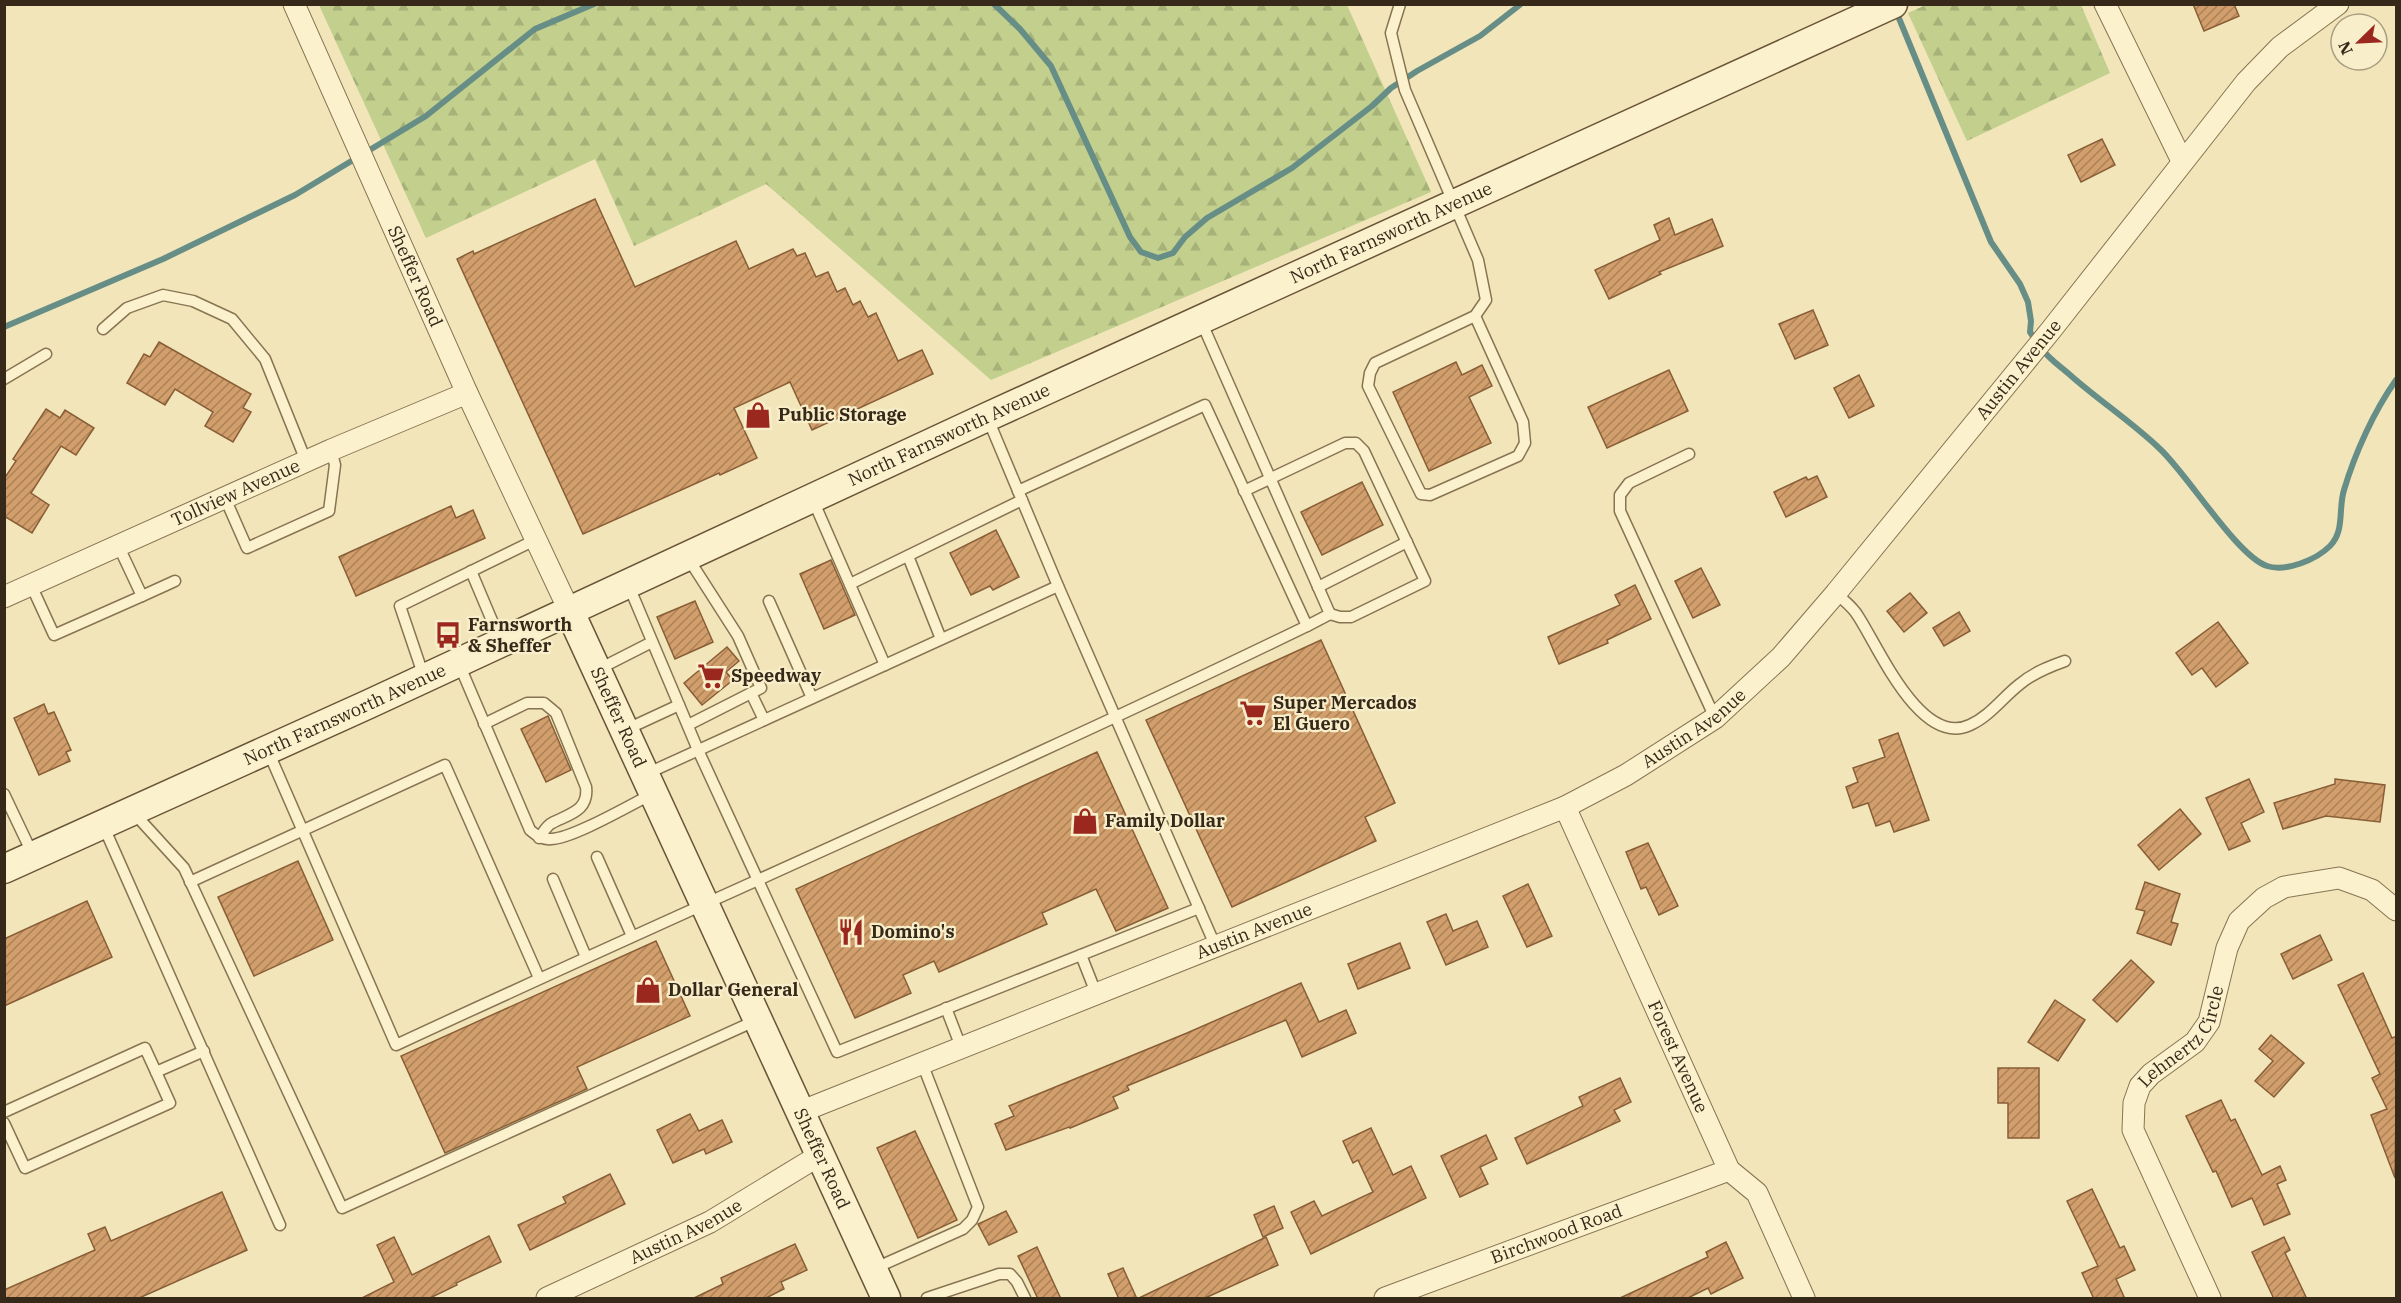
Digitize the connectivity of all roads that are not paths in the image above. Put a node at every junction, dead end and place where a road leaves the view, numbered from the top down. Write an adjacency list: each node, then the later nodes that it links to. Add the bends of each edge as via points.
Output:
1 (294, 4): 13 (street, Sheffer Road)
2 (1400, 4): 7 (lane, via 1392,33 1405,90)
3 (1893, 4): 7 (main road, North Farnsworth Avenue)
4 (2105, 4): 6 (street)
5 (2338, 4): 6 (street, Austin Avenue, via 2280,47)
6 (2182, 161): 35 (street, Austin Avenue, via 2051,330)
7 (1455, 205): 8 (lane, via 1478,260 1486,300); 9 (main road, North Farnsworth Avenue)
8 (1475, 316): 8 (lane, via 1375,363 1370,373 1368,386 1421,494 1430,495 1518,456 1525,443 1523,422)
9 (1201, 321): 14 (main road, North Farnsworth Avenue); 18 (lane)
10 (103, 328): 17 (lane, via 127,308 163,296 193,301 232,319 265,359)
11 (46, 354): 12 (lane)
12 (4, 379)
13 (467, 393): 15 (street, Tollview Avenue); 23 (street, Sheffer Road)
14 (987, 417): 20 (lane); 21 (main road, North Farnsworth Avenue)
15 (331, 450): 17 (street, Tollview Avenue); 22 (lane, via 335,465 328,511 247,548)
16 (1689, 454): 54 (lane, via 1629,483 1620,495 1620,511)
17 (306, 461): 22 (street, Tollview Avenue)
18 (1270, 479): 19 (lane); 24 (lane, via 1345,443 1356,443 1364,451); 34 (lane)
19 (1244, 490): 20 (lane, via 1205,405); 41 (lane)
20 (1020, 495): 27 (lane); 33 (lane)
21 (812, 497): 26 (main road, North Farnsworth Avenue); 31 (lane)
22 (225, 498): 25 (street, Tollview Avenue)
23 (535, 540): 28 (lane); 39 (street, Sheffer Road)
24 (1407, 542): 34 (lane); 40 (lane, via 1425,581 1351,617)
25 (118, 545): 32 (street, Tollview Avenue); 36 (lane)
26 (687, 556): 30 (main road, North Farnsworth Avenue); 50 (lane, via 738,636 761,687)
27 (908, 556): 31 (lane); 42 (lane)
28 (471, 571): 43 (lane); 49 (lane, via 400,606)
29 (175, 581): 36 (lane)
30 (627, 583): 39 (main road, North Farnsworth Avenue); 44 (lane)
31 (850, 584): 47 (lane)
32 (31, 585): 36 (lane, via 54,635); 37 (street, Tollview Avenue)
33 (1058, 586): 42 (lane); 53 (lane)
34 (1318, 587): 40 (lane)
35 (1836, 593): 45 (lane, via 1857,613 1908,696 1929,720 1949,728 1969,726 2020,683); 54 (street, Austin Avenue, via 1781,657)
36 (142, 596)
37 (4, 597)
38 (769, 601): 51 (lane)
39 (569, 610): 43 (main road, North Farnsworth Avenue); 48 (main road, Sheffer Road)
40 (1330, 614): 41 (lane)
41 (1307, 626): 53 (lane)
42 (941, 639): 47 (lane)
43 (501, 642): 46 (main road, North Farnsworth Avenue)
44 (652, 642): 48 (lane); 52 (lane)
45 (2065, 661)
46 (458, 662): 49 (main road, North Farnsworth Avenue); 56 (lane)
47 (885, 665): 51 (lane)
48 (597, 670): 58 (main road, Sheffer Road)
49 (425, 678): 59 (main road, North Farnsworth Avenue)
50 (751, 693): 55 (lane); 57 (lane)
51 (812, 698): 55 (lane)
52 (679, 705): 57 (lane); 58 (lane)
53 (1116, 718): 71 (lane); 76 (lane)
54 (1715, 718): 63 (street, Austin Avenue, via 1626,775)
55 (764, 720): 60 (lane)
56 (484, 724): 67 (lane, via 530,830); 67 (lane, via 527,703 544,703 556,713 587,796 584,805 549,824)
57 (688, 725): 60 (lane)
58 (625, 730): 61 (main road, Sheffer Road)
59 (268, 750): 64 (main road, North Farnsworth Avenue); 66 (lane)
60 (698, 750): 61 (lane); 71 (lane)
61 (650, 784): 67 (lane, via 567,836); 74 (main road, Sheffer Road)
62 (4, 794): 68 (lane)
63 (1564, 807): 78 (street, Austin Avenue); 93 (street, Forest Avenue)
64 (133, 811): 65 (main road, North Farnsworth Avenue); 73 (lane, via 184,868)
65 (103, 825): 68 (main road, North Farnsworth Avenue); 86 (lane)
66 (304, 830): 73 (lane); 81 (lane, via 445,765); 81 (lane, via 396,1045)
67 (539, 838)
68 (33, 856): 70 (main road, North Farnsworth Avenue)
69 (597, 857): 77 (lane)
70 (4, 869)
71 (759, 878): 74 (lane); 83 (lane, via 837,1052)
72 (553, 879): 80 (lane)
73 (190, 882): 84 (lane, via 342,1208)
74 (705, 902): 77 (lane); 84 (main road, Sheffer Road)
75 (2391, 906): 102 (street, Lehnertz Circle, via 2372,890 2339,878 2284,887 2264,898 2239,921 2227,948 2209,1022 2195,1042 2140,1086 2134,1103 2133,1131)
76 (1199, 908): 78 (lane); 79 (lane)
77 (632, 936): 80 (lane)
78 (1215, 945): 82 (street, Austin Avenue)
79 (1081, 955): 82 (lane); 83 (lane)
80 (586, 957): 81 (lane)
81 (539, 978)
82 (1096, 993): 85 (street, Austin Avenue)
83 (946, 1008): 85 (lane)
84 (758, 1020): 90 (main road, Sheffer Road)
85 (961, 1047): 87 (street, Austin Avenue)
86 (204, 1051): 88 (lane); 94 (lane)
87 (922, 1063): 90 (street, Austin Avenue); 95 (lane, via 978,1207 963,1229)
88 (156, 1072): 89 (lane, via 145,1048); 91 (lane, via 170,1103 25,1168)
89 (4, 1112)
90 (800, 1112): 92 (main road, Sheffer Road)
91 (4, 1123)
92 (820, 1155): 95 (main road, Sheffer Road); 96 (street, Austin Avenue, via 710,1222)
93 (1729, 1170): 100 (street, Birchwood Road); 101 (street, Forest Avenue, via 1757,1193)
94 (280, 1225)
95 (872, 1269): 97 (main road, Sheffer Road)
96 (547, 1299)
97 (886, 1299)
98 (927, 1299): 99 (lane, via 999,1274 1010,1274)
99 (1025, 1299)
100 (1385, 1299)
101 (1804, 1299)
102 (2210, 1299)

